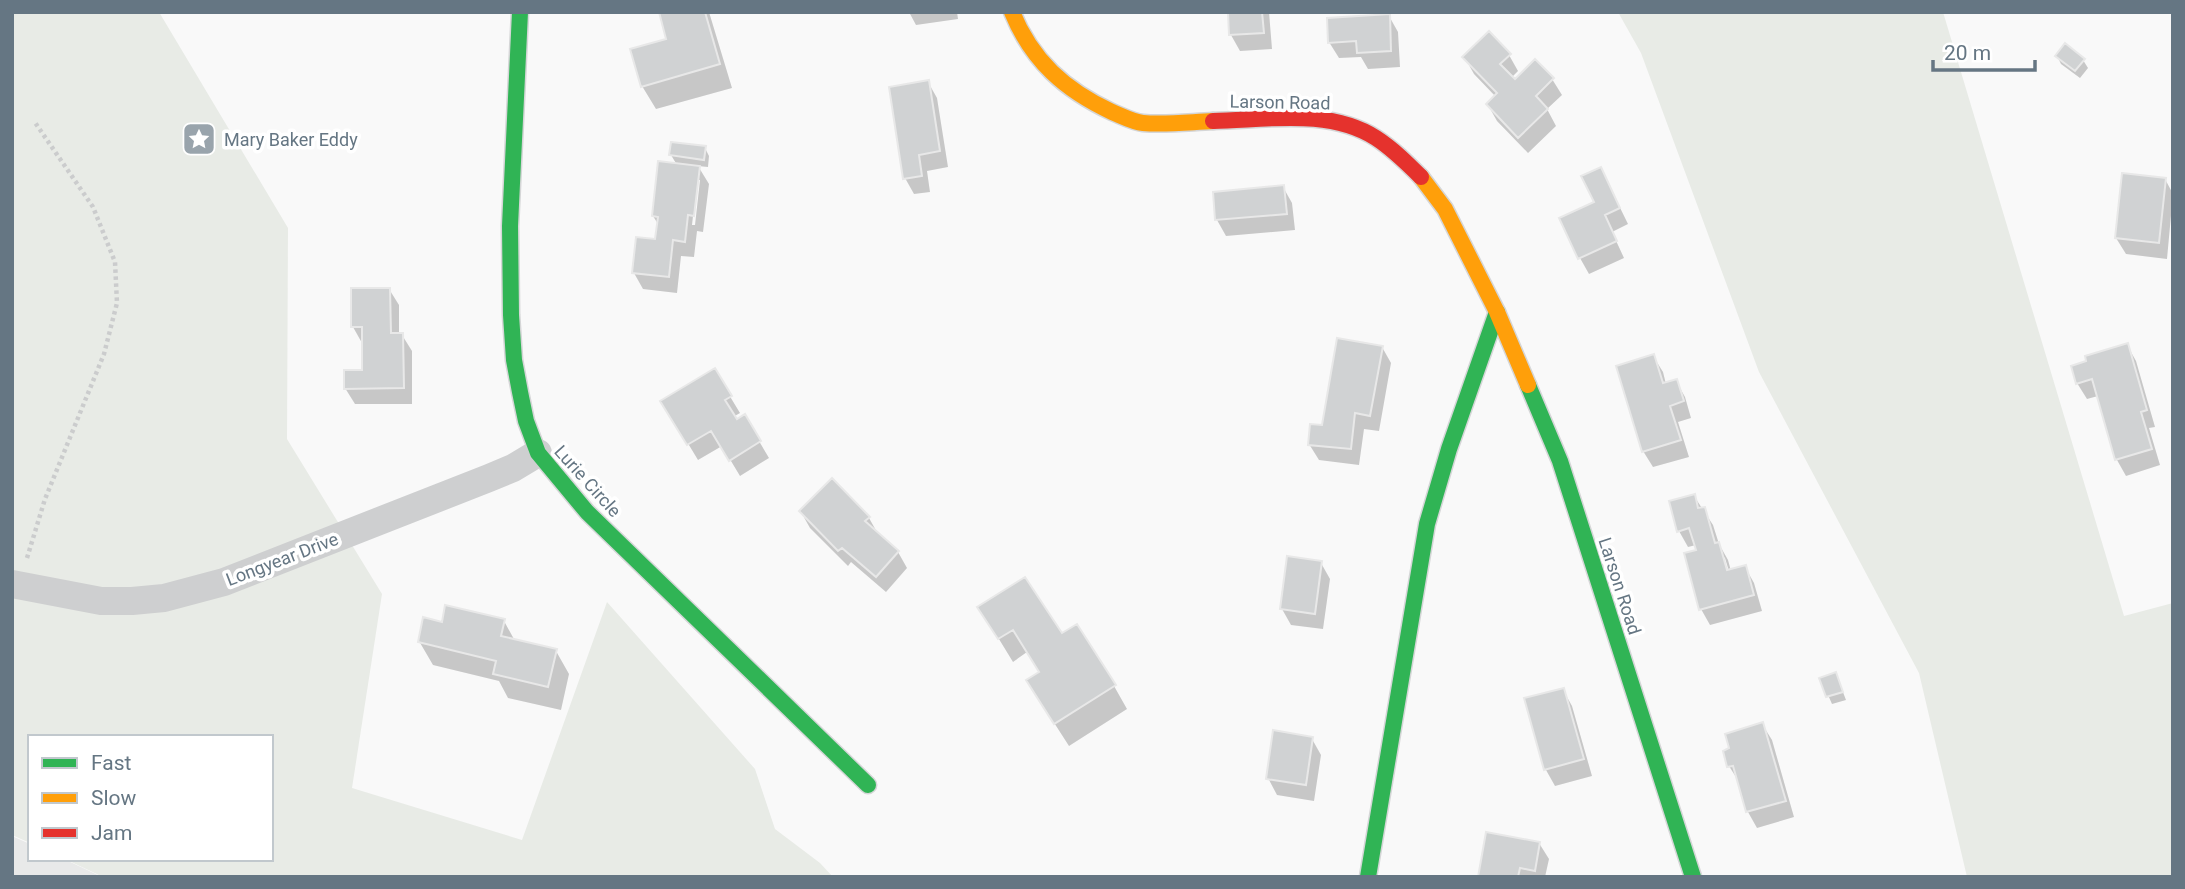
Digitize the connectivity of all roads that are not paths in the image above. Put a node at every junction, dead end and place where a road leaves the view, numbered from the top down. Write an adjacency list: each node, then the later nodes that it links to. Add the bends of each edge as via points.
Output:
1 (520, 12): 4 (street, Lurie Circle, via 510,226 511,315 520,392)
2 (1012, 12): 3 (street, Larson Road, via 1031,50 1049,69 1116,115 1141,123 1322,118 1349,124 1374,137 1428,184 1446,209)
3 (1497, 312): 7 (street, via 1426,524); 8 (street, Larson Road, via 1560,461)
4 (538, 453): 5 (street, Longyear Drive, via 489,478 224,582 185,593 101,601); 6 (street, Lurie Circle, via 587,512)
5 (15, 584)
6 (868, 785)
7 (1368, 877)
8 (1693, 877)

